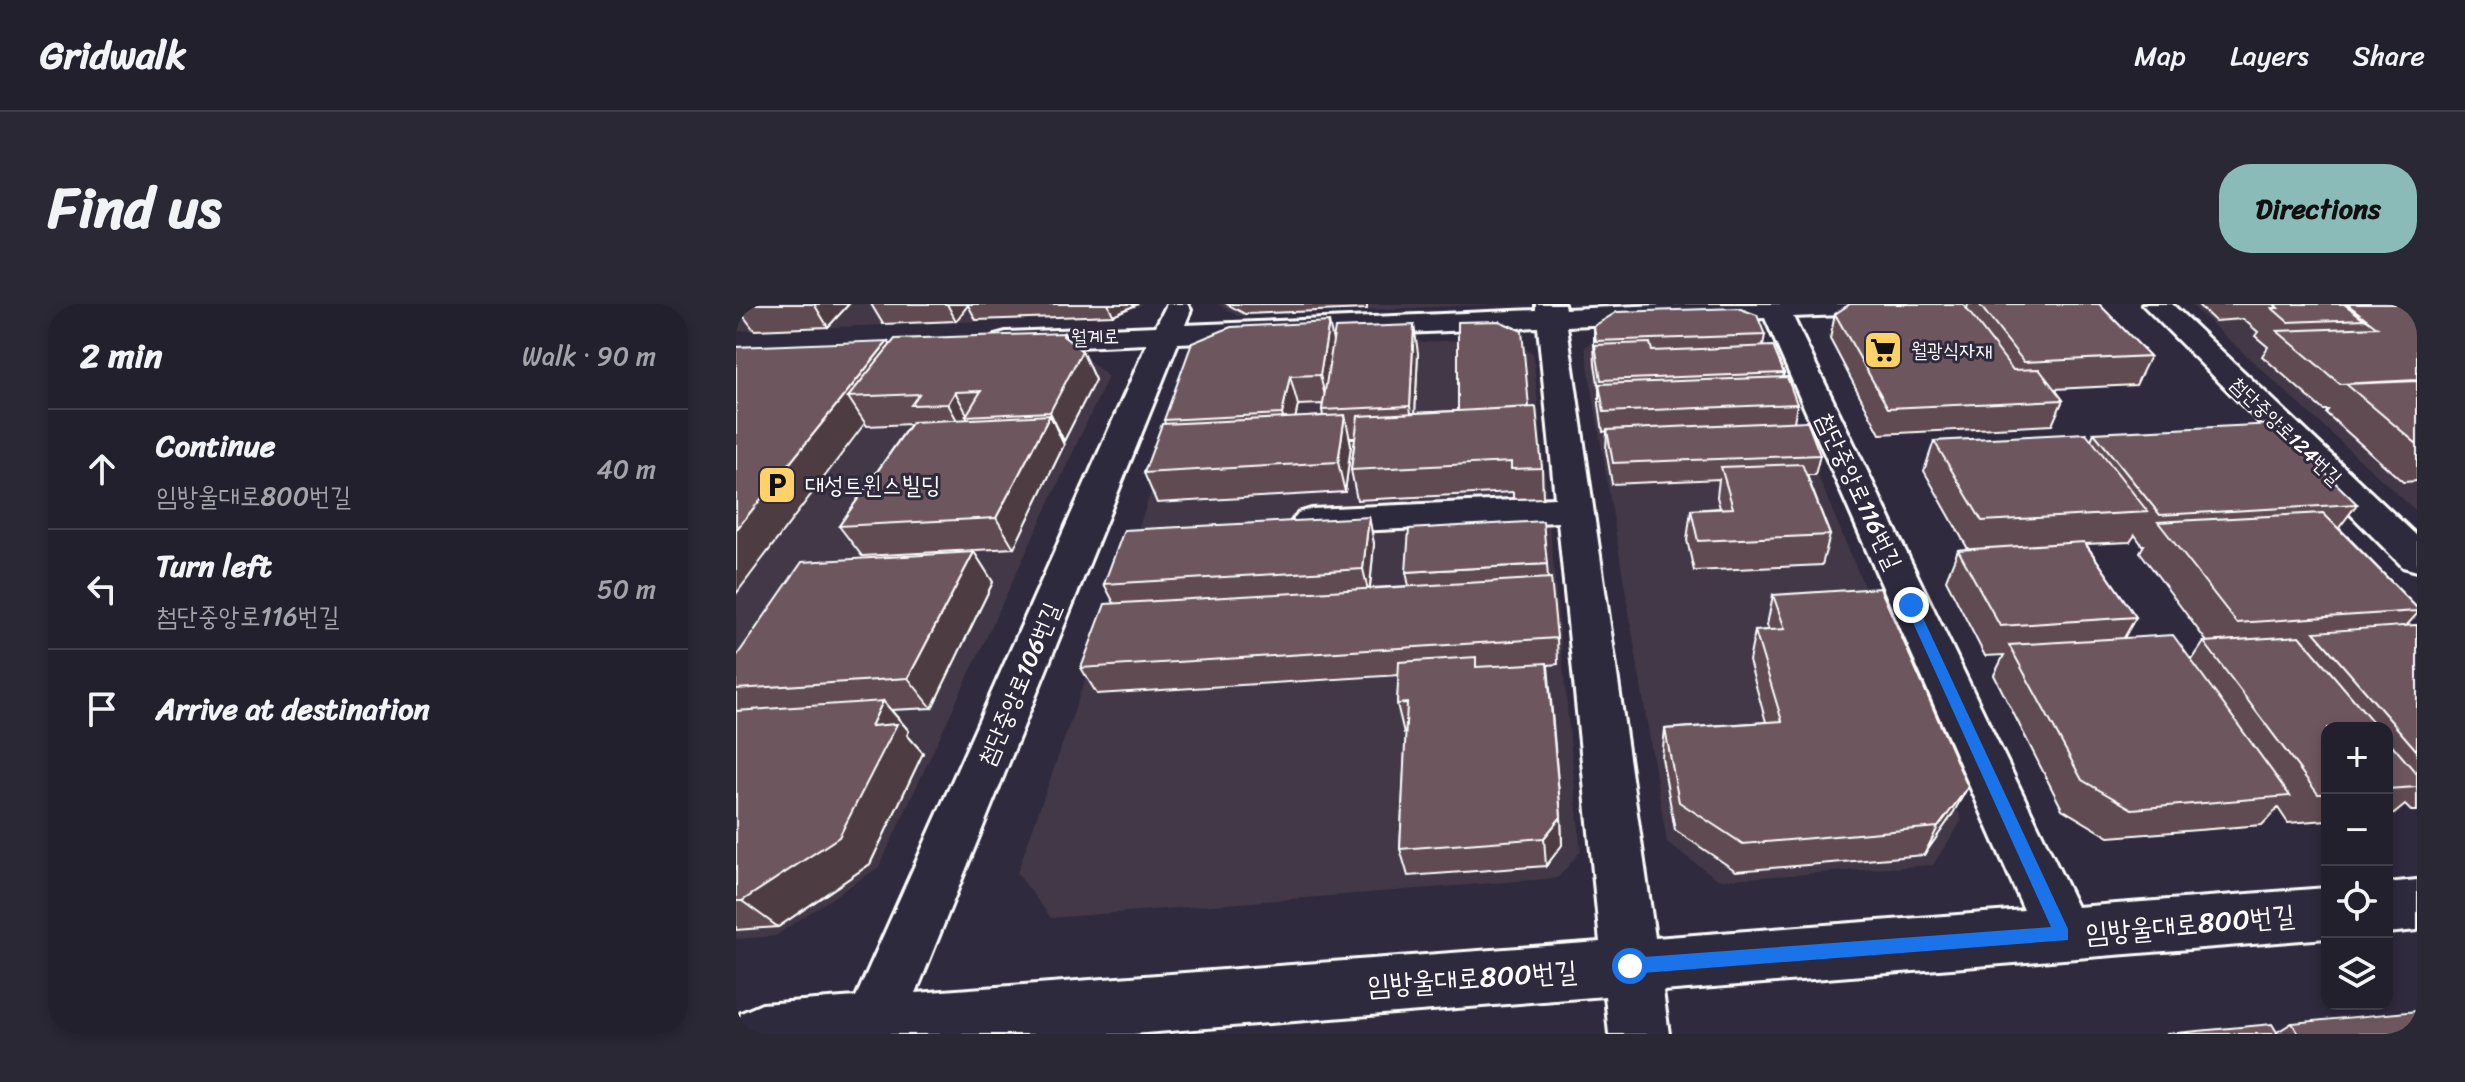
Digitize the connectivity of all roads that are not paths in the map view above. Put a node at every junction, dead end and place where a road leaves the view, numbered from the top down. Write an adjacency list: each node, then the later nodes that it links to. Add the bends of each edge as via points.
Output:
1 (1892, 304): 3 (street)
2 (2156, 304): 9 (street, 첨단중앙로124번길)
3 (1774, 306): 4 (street); 13 (street, 첨단중앙로116번길)
4 (1551, 311): 5 (street); 7 (street)
5 (1173, 319): 6 (street, 월계로); 15 (street, 첨단중앙로106번길, via 1100,532)
6 (979, 342)
7 (1576, 509): 8 (street); 14 (street)
8 (1274, 523)
9 (2417, 558)
10 (2417, 905): 11 (street)
11 (2393, 907)
12 (2321, 913): 13 (street, 임방울대로800번길)
13 (2062, 934): 14 (street, 임방울대로800번길)
14 (1630, 966): 15 (street, 임방울대로800번길); 17 (street)
15 (872, 1029): 16 (street, 임방울대로800번길)
16 (762, 1034)
17 (1639, 1034)

